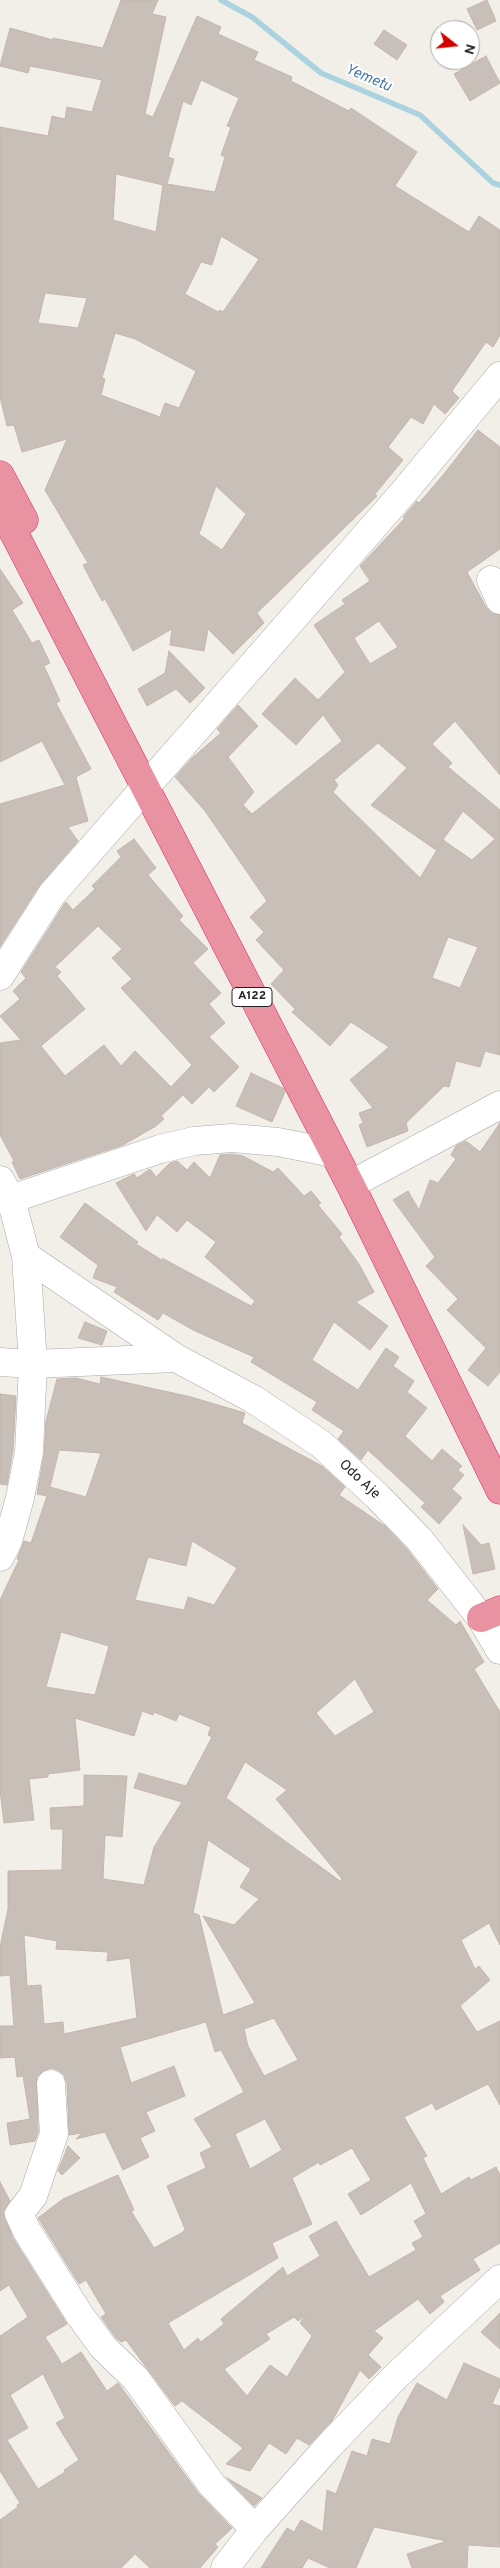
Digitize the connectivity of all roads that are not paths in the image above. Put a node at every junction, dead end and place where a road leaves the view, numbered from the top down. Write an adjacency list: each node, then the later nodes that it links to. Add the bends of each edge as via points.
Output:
1 (500, 376): 4 (street, via 403,493)
2 (0, 475): 4 (highway, A122)
3 (0, 506): 4 (highway, A122)
4 (151, 783): 5 (street, via 52,894); 7 (highway, A122); 8 (highway, A122)
5 (0, 976)
6 (500, 1105): 8 (street)
7 (333, 1153): 9 (street, via 278,1142 232,1138 194,1141); 15 (highway, A122)
8 (363, 1178): 14 (highway, A122)
9 (5, 1190): 10 (street)
10 (26, 1256): 11 (street, Odo Aje); 13 (street)
11 (176, 1358): 13 (street); 17 (street, Odo Aje, via 253,1399 321,1444 378,1497)
12 (0, 1362): 13 (street)
13 (33, 1364): 16 (street, via 29,1452 20,1498)
14 (500, 1449)
15 (500, 1490)
16 (0, 1557)
17 (491, 1614): 18 (street, Odo Aje)
18 (500, 1650)
19 (51, 2084): 21 (street, via 54,2134 33,2196 19,2214 79,2314 103,2347 136,2379 212,2485)
20 (500, 2279): 21 (street, via 394,2378)
21 (255, 2529): 22 (street)
22 (225, 2568)

